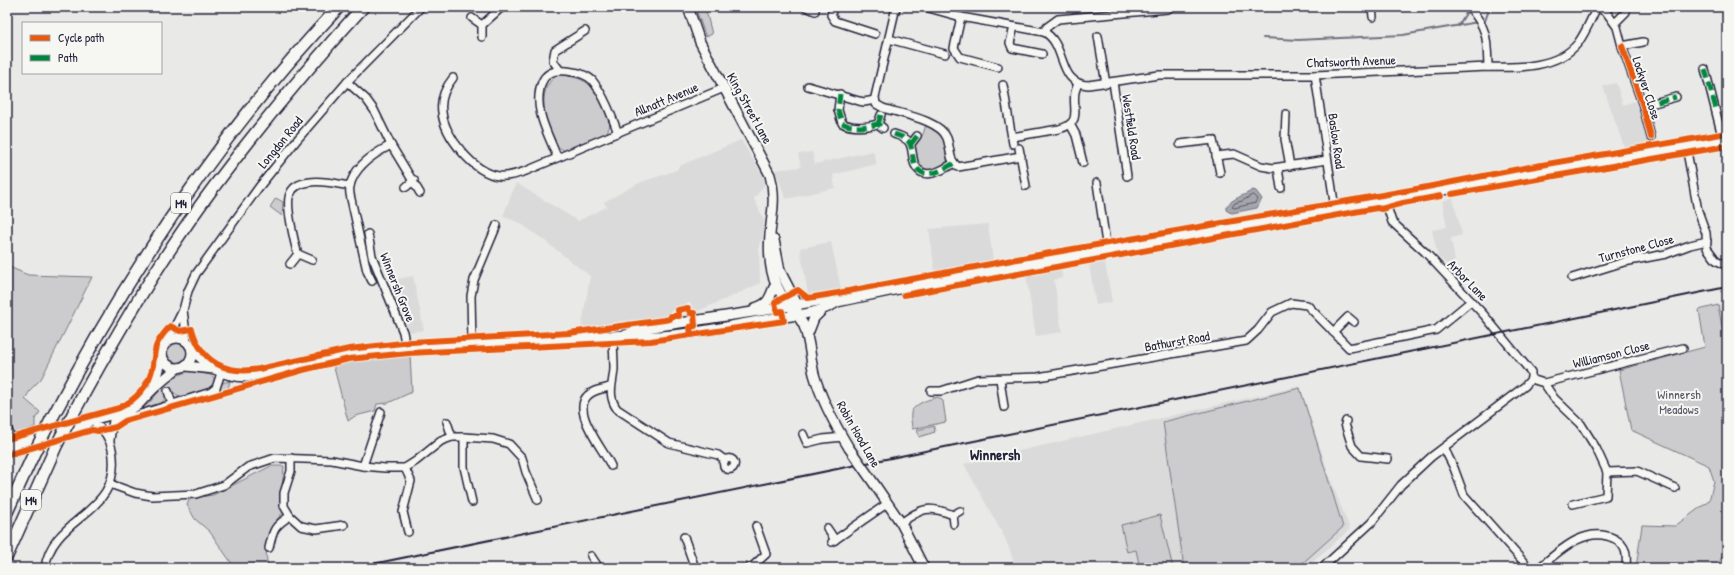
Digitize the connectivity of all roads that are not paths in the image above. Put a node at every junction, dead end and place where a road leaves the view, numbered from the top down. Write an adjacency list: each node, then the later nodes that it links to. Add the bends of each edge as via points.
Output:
1 (339, 7): 152 (highway, M4, bridge, via 268,87 189,191 114,306 51,420)
2 (363, 7): 163 (highway, M4, bridge, via 266,118 212,189 164,260 102,360 73,414)
3 (421, 7): 38 (street, Longdon Road)
4 (502, 7): 20 (street)
5 (688, 7): 43 (main road, King Street Lane, via 700,42)
6 (806, 7): 15 (street)
7 (833, 7): 24 (street, via 831,15 835,21)
8 (896, 7): 27 (street)
9 (925, 7): 17 (street)
10 (1170, 7): 23 (street, via 1058,19)
11 (1372, 7): 16 (street)
12 (1597, 7): 19 (street, Lockyer Close, via 1607,13); 32 (street, Chatsworth Avenue, via 1579,41 1566,53 1540,63 1512,68)
13 (1626, 7): 19 (street, via 1626,12)
14 (1471, 9): 32 (street, via 1486,33)
15 (815, 11)
16 (1373, 16)
17 (961, 17): 21 (street); 33 (street, via 954,48 960,57)
18 (472, 18): 20 (street)
19 (1615, 23): 29 (street, Lockyer Close)
20 (482, 25): 26 (street)
21 (1014, 27): 23 (street); 31 (street, via 1010,43 1012,48)
22 (585, 31): 34 (street, via 555,50 553,61)
23 (1044, 32): 39 (street, via 1050,35 1058,46 1068,75)
24 (875, 34)
25 (1098, 36): 40 (street, Westfield Road)
26 (482, 37)
27 (889, 39): 30 (street); 46 (street)
28 (1643, 42): 29 (street, Lockyer Close)
29 (1622, 46): 47 (street, Lockyer Close)
30 (946, 54)
31 (1042, 54)
32 (1488, 67): 36 (street, Chatsworth Avenue)
33 (998, 68)
34 (559, 69): 51 (street, via 590,78 608,106); 63 (street, via 544,77 539,95 542,115)
35 (1705, 69): 56 (street)
36 (1315, 75): 40 (street, Chatsworth Avenue, via 1159,76); 64 (street, Baslow Road)
37 (453, 78): 63 (street, Allnatt Avenue, via 442,89 442,112 448,133 471,161 498,176 514,175)
38 (347, 82): 59 (street, via 366,99 381,122); 96 (street, Longdon Road, via 278,162 201,267 188,291)
39 (1078, 83): 40 (street, Chatsworth Avenue); 50 (street, via 1075,93 1075,115)
40 (1110, 83): 70 (street, Westfield Road)
41 (1003, 85): 54 (street)
42 (808, 86): 44 (street)
43 (724, 88): 51 (street, Allnatt Avenue); 81 (main road, King Street Lane, via 770,175 774,195)
44 (840, 94): 46 (street, via 858,101); 49 (street, via 838,110 842,123 848,126 880,126)
45 (1676, 97): 47 (street, Lockyer Close)
46 (875, 100): 65 (street, via 876,104 883,108 935,125 943,131)
47 (1643, 106): 55 (street, Lockyer Close)
48 (1286, 114): 67 (street, via 1285,139)
49 (881, 115)
50 (1070, 124): 54 (street, via 1059,129); 66 (street, via 1076,135)
51 (618, 132): 63 (street, Allnatt Avenue)
52 (894, 134): 57 (street)
53 (917, 136): 57 (street)
54 (1012, 136): 61 (street)
55 (1651, 137)
56 (1725, 140): 60 (main road)
57 (911, 144): 65 (street, via 915,166 920,172 927,174 942,171)
58 (1180, 144): 62 (street, via 1213,140)
59 (391, 145): 71 (street); 73 (street, via 377,152 363,164)
60 (1686, 146): 78 (main road); 83 (street)
61 (1021, 156): 65 (street, via 968,166 958,167); 74 (street)
62 (1216, 156): 68 (street, via 1234,154 1266,167); 69 (street)
63 (557, 157)
64 (1327, 160): 67 (street); 79 (street, Baslow Road)
65 (954, 163)
66 (1083, 164)
67 (1290, 166): 68 (street)
68 (1278, 168): 76 (street)
69 (1220, 173)
70 (1127, 176)
71 (414, 180): 75 (street); 77 (street)
72 (1097, 183): 84 (street)
73 (350, 186): 85 (street, via 311,181 292,190 288,196 288,216); 90 (street, via 367,271)
74 (1026, 186)
75 (406, 187)
76 (1281, 188)
77 (420, 193)
78 (1385, 200): 79 (main road); 92 (street, Arbor Lane, via 1392,222 1425,252)
79 (1335, 209): 84 (main road)
80 (497, 225): 105 (street, via 474,280 471,296)
81 (772, 225): 91 (main road, King Street Lane, via 770,259); 94 (main road, King Street Lane, via 780,271)
82 (368, 234): 107 (street, Winnersh Grove, via 372,256 397,315)
83 (1706, 241): 88 (street, via 1712,256); 89 (street, Turnstone Close)
84 (1107, 250): 93 (main road, via 956,277)
85 (298, 254): 86 (street); 87 (street)
86 (312, 260)
87 (290, 264)
88 (1727, 266)
89 (1572, 278)
90 (372, 281)
91 (776, 283): 94 (main road, King Street Lane); 97 (main road, via 766,303)
92 (1471, 301): 100 (street, Bathurst Road, via 1436,330 1349,348); 115 (street, Arbor Lane, via 1531,372)
93 (837, 302): 94 (main road, via 824,300); 95 (main road)
94 (793, 305): 97 (main road); 98 (main road, Robin Hood Lane)
95 (824, 308): 98 (main road); 103 (main road, via 814,318)
96 (183, 310): 104 (street, Longdon Road); 106 (street, Longdon Road)
97 (744, 313): 101 (main road, via 646,328)
98 (798, 314): 101 (main road, via 679,333 636,336); 103 (main road, Robin Hood Lane)
99 (1354, 322): 100 (street, via 1345,314)
100 (1333, 332): 114 (street, Bathurst Road, via 1307,306 1291,303 1272,312 1246,341 1038,377)
101 (628, 334): 102 (main road)
102 (613, 336): 105 (main road); 117 (street, via 614,370)
103 (807, 336): 133 (main road, Robin Hood Lane, via 819,388)
104 (168, 340): 106 (main road, via 178,338); 110 (main road, via 162,349)
105 (472, 341): 107 (main road)
106 (187, 342): 109 (main road)
107 (406, 348): 113 (main road, via 333,358 246,376)
108 (1683, 348): 116 (street, Williamson Close)
109 (192, 350): 111 (main road, via 192,359); 113 (main road)
110 (162, 358): 112 (main road, via 167,366); 118 (main road)
111 (186, 366): 112 (main road); 113 (main road)
112 (176, 369): 118 (main road)
113 (218, 371): 121 (street, via 213,390)
114 (1000, 379): 119 (street, Bathurst Road, via 978,379 941,391); 122 (street)
115 (1531, 379): 116 (street); 137 (street)
116 (1544, 383): 144 (street, via 1554,398 1580,424 1596,448)
117 (610, 387): 140 (street, via 617,409 662,439 718,455); 142 (street, via 594,391 583,405 588,427)
118 (154, 388): 125 (main road, via 138,405)
119 (931, 391)
120 (168, 392): 121 (street)
121 (172, 404): 124 (street)
122 (1004, 407)
123 (380, 412): 141 (street)
124 (131, 417)
125 (116, 418): 128 (main road, via 115,414 91,420); 129 (main road); 135 (street)
126 (1346, 421): 139 (street, via 1352,446 1361,456)
127 (447, 422): 132 (street)
128 (84, 425): 129 (main road); 136 (main road)
129 (96, 425): 135 (street)
130 (7, 427): 136 (street)
131 (803, 434): 133 (street, via 807,443)
132 (452, 437): 134 (street); 143 (street, via 441,441)
133 (843, 437): 149 (main road, Robin Hood Lane, bridge)
134 (464, 438): 147 (street, via 493,439 509,444 522,458); 148 (street, via 464,467)
135 (110, 440): 145 (street, via 114,462)
136 (10, 445)
137 (1444, 448): 170 (street, via 1430,457 1401,485 1371,524); 171 (street, via 1464,495)
138 (291, 458): 141 (street, via 332,460); 145 (street, via 275,458 248,467 224,485 196,494 152,496); 154 (street, via 291,471 284,493 284,506)
139 (1388, 459)
140 (725, 460)
141 (363, 466): 143 (street)
142 (611, 466)
143 (405, 468): 160 (street, via 411,481 403,512)
144 (1607, 472): 146 (street, via 1637,471); 150 (street, via 1606,496)
145 (110, 484): 165 (street, via 95,507 59,537 50,552)
146 (1675, 488)
147 (538, 500)
148 (472, 502)
149 (888, 503): 155 (main road, Robin Hood Lane); 159 (street, via 834,541)
150 (1573, 504)
151 (960, 511): 153 (street)
152 (7, 512)
153 (953, 515): 155 (street, via 939,509 925,509); 156 (street)
154 (290, 516): 157 (street, via 301,526 316,529); 162 (street, via 273,530)
155 (901, 523): 169 (main road, Robin Hood Lane)
156 (954, 524)
157 (344, 525)
158 (756, 526): 168 (street, via 766,554)
159 (827, 528)
160 (408, 532)
161 (684, 537): 167 (street)
162 (269, 548)
163 (7, 556)
164 (591, 556): 166 (street)
165 (45, 568)
166 (599, 568)
167 (695, 568)
168 (748, 568)
169 (924, 568)
170 (1322, 568)
171 (1530, 568)
172 (1539, 568): 173 (street, via 1568,544 1588,535 1606,535 1620,542 1627,554)
173 (1626, 568)

